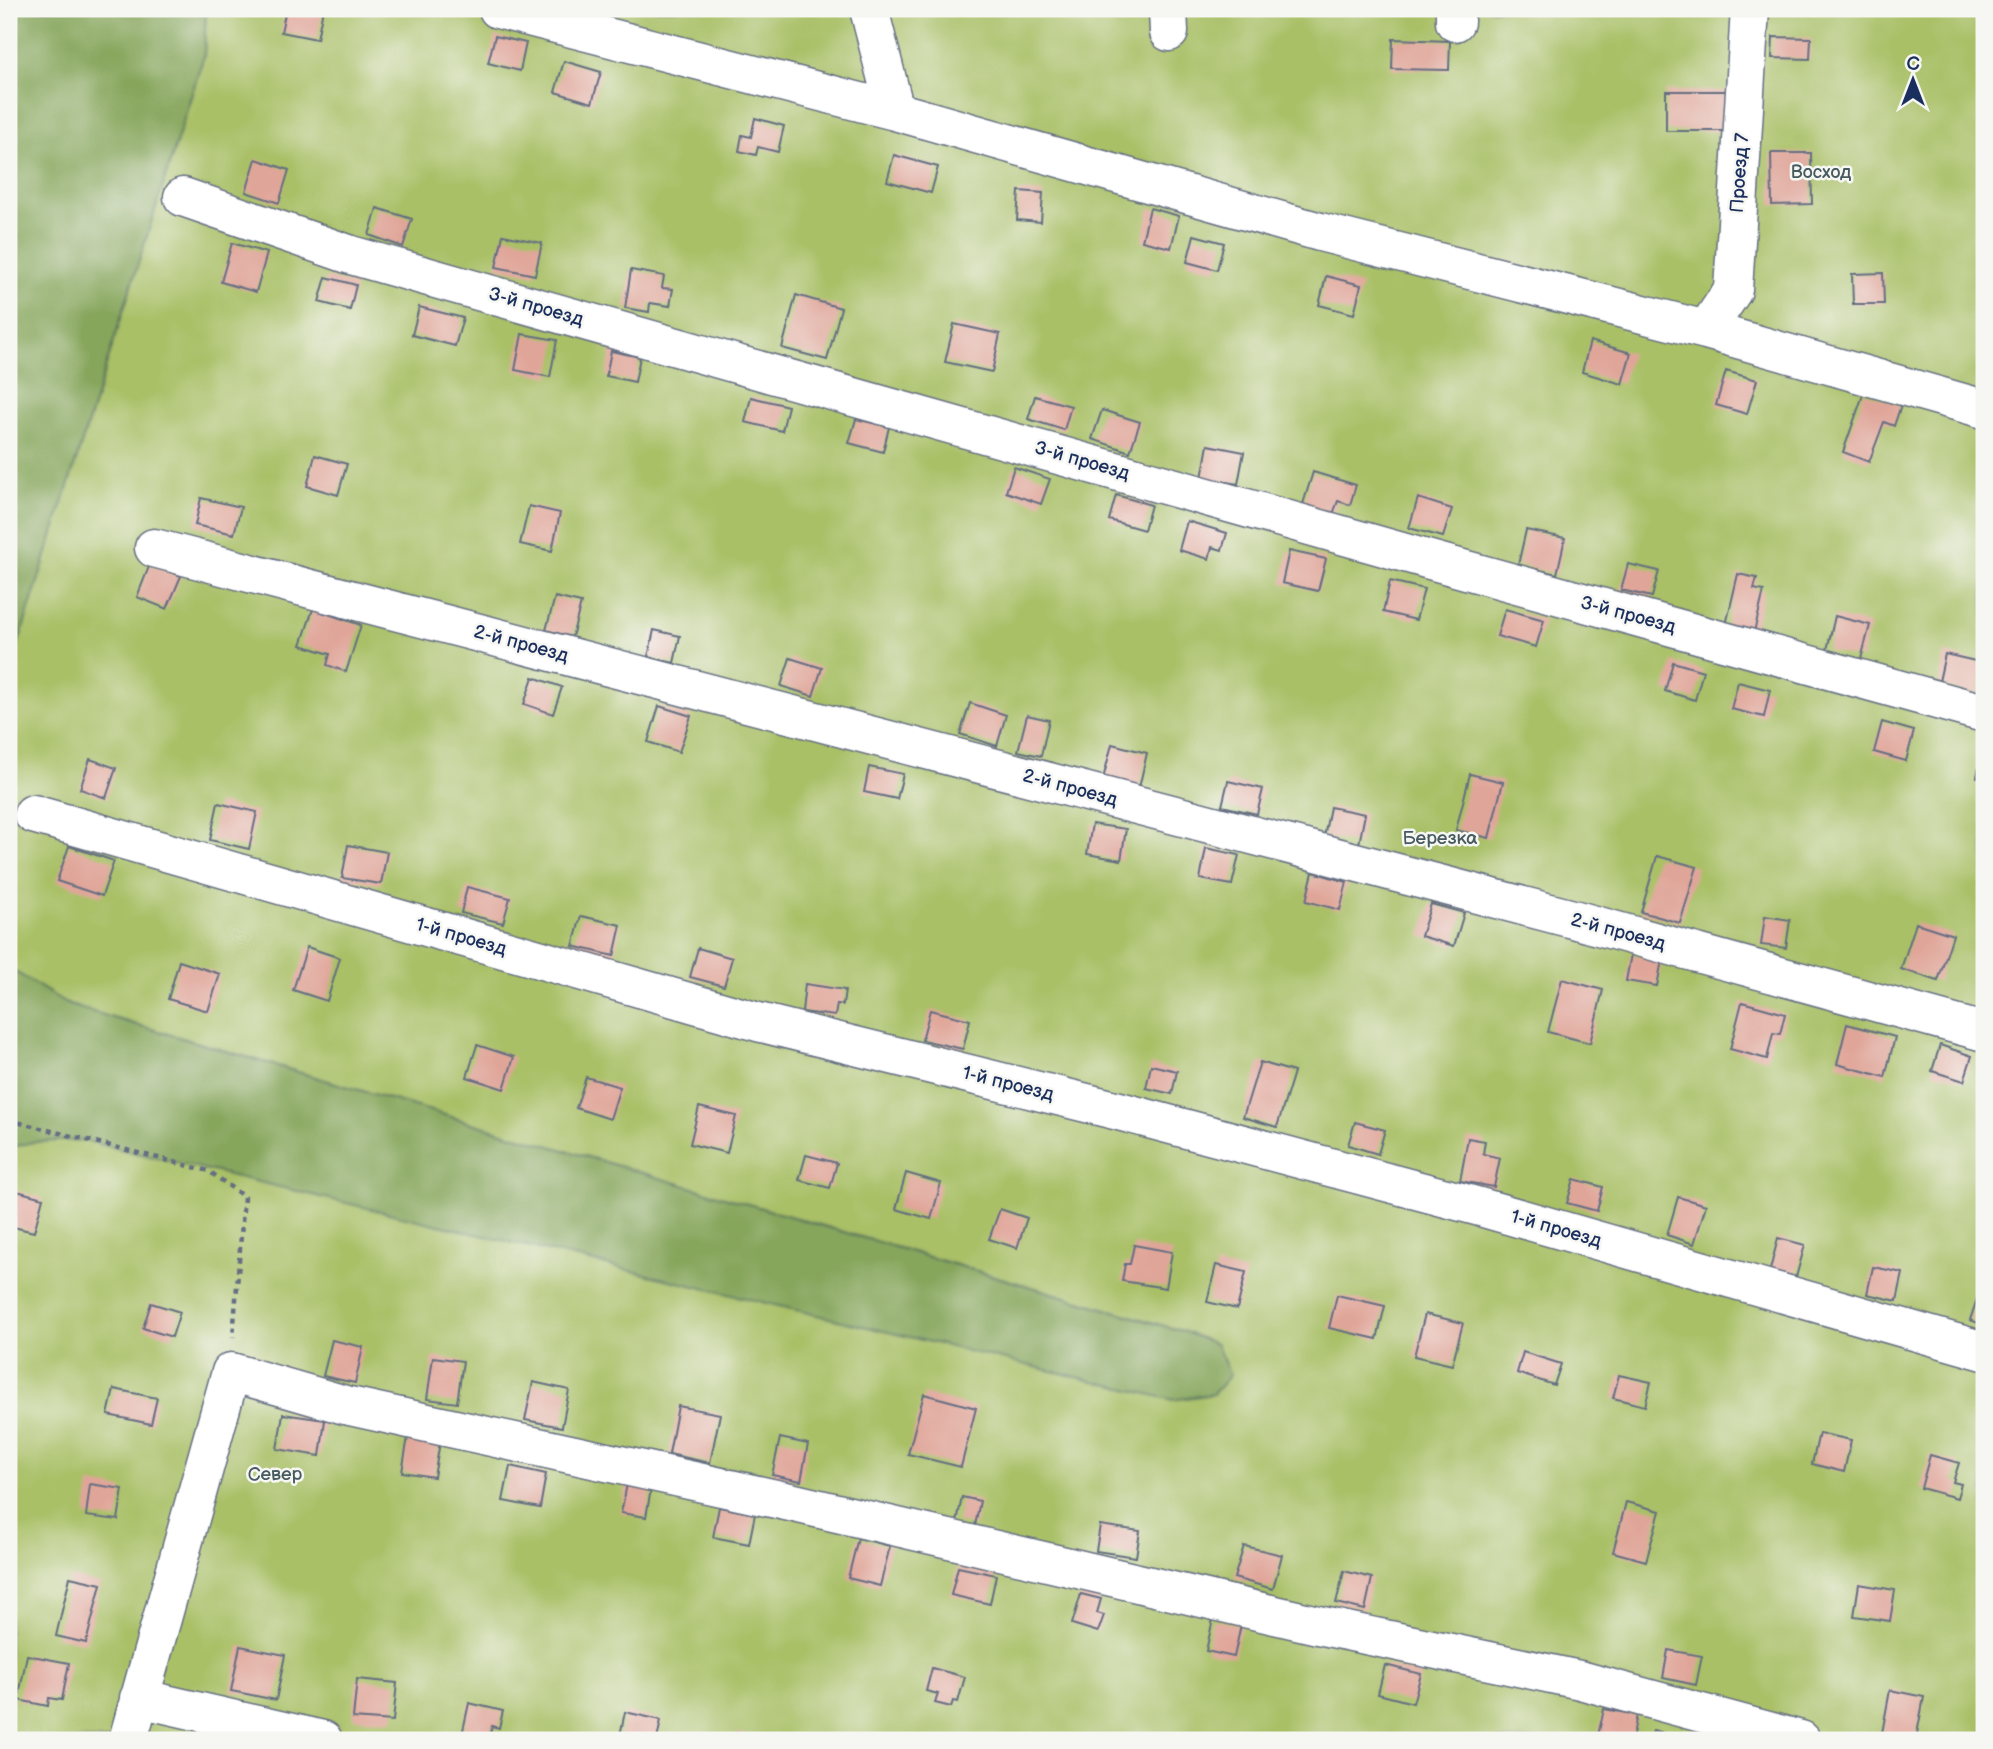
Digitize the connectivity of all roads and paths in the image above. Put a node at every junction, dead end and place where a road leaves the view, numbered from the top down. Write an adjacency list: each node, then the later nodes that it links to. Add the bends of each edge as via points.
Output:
1 (498, 9): 4 (street)
2 (869, 9): 5 (street)
3 (1750, 9): 7 (street, Проезд 7, via 1732,290)
4 (559, 16): 5 (street)
5 (895, 111): 7 (street, via 1320,232)
6 (183, 197): 10 (street, 3-й проезд, via 351,255)
7 (1706, 330): 8 (street)
8 (1984, 409)
9 (154, 548): 12 (street, 2-й проезд, via 1546,912)
10 (1984, 713)
11 (33, 814): 14 (street, 1-й проезд, via 758,1022 1119,1111 1466,1204)
12 (1984, 1032)
13 (9, 1120): 15 (path, via 209,1171 244,1197)
14 (1984, 1351)
15 (231, 1372): 16 (street); 19 (street, via 345,1405 1580,1680)
16 (139, 1698): 17 (street); 18 (street)
17 (128, 1740)
18 (323, 1740)
19 (1801, 1740)

